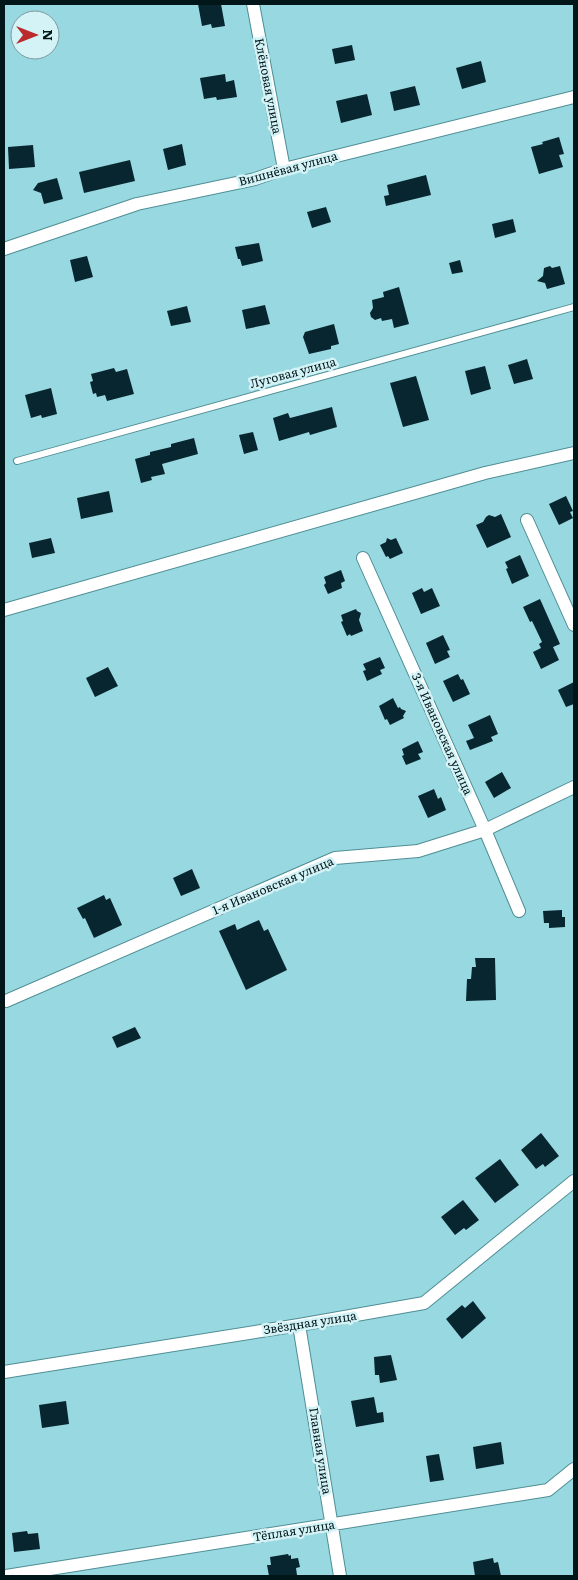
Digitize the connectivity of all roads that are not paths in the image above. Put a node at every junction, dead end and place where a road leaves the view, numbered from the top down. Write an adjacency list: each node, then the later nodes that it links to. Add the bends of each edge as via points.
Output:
1 (253, 4): 3 (street, Клёновая улица)
2 (574, 97): 3 (street, Вишнёвая улица)
3 (284, 169): 4 (street, Вишнёвая улица, via 255,179 137,204)
4 (4, 249)
5 (574, 307): 7 (lane, Луговая улица)
6 (574, 453): 10 (street, via 485,473)
7 (17, 461)
8 (527, 520): 11 (street)
9 (364, 558): 13 (street, 3-я Ивановская улица)
10 (4, 610)
11 (574, 625)
12 (574, 787): 13 (street, 1-я Ивановская улица)
13 (485, 830): 14 (street, 3-я Ивановская улица); 15 (street, 1-я Ивановская улица, via 418,851 335,858)
14 (519, 911)
15 (6, 1001)
16 (574, 1181): 17 (street, Звёздная улица, via 424,1303)
17 (299, 1325): 18 (street, Звёздная улица); 20 (street, Главная улица)
18 (4, 1372)
19 (574, 1469): 20 (street, Тёплая улица, via 548,1490)
20 (332, 1526): 21 (street, Тёплая улица); 22 (street, Главная улица)
21 (6, 1576)
22 (340, 1576)

